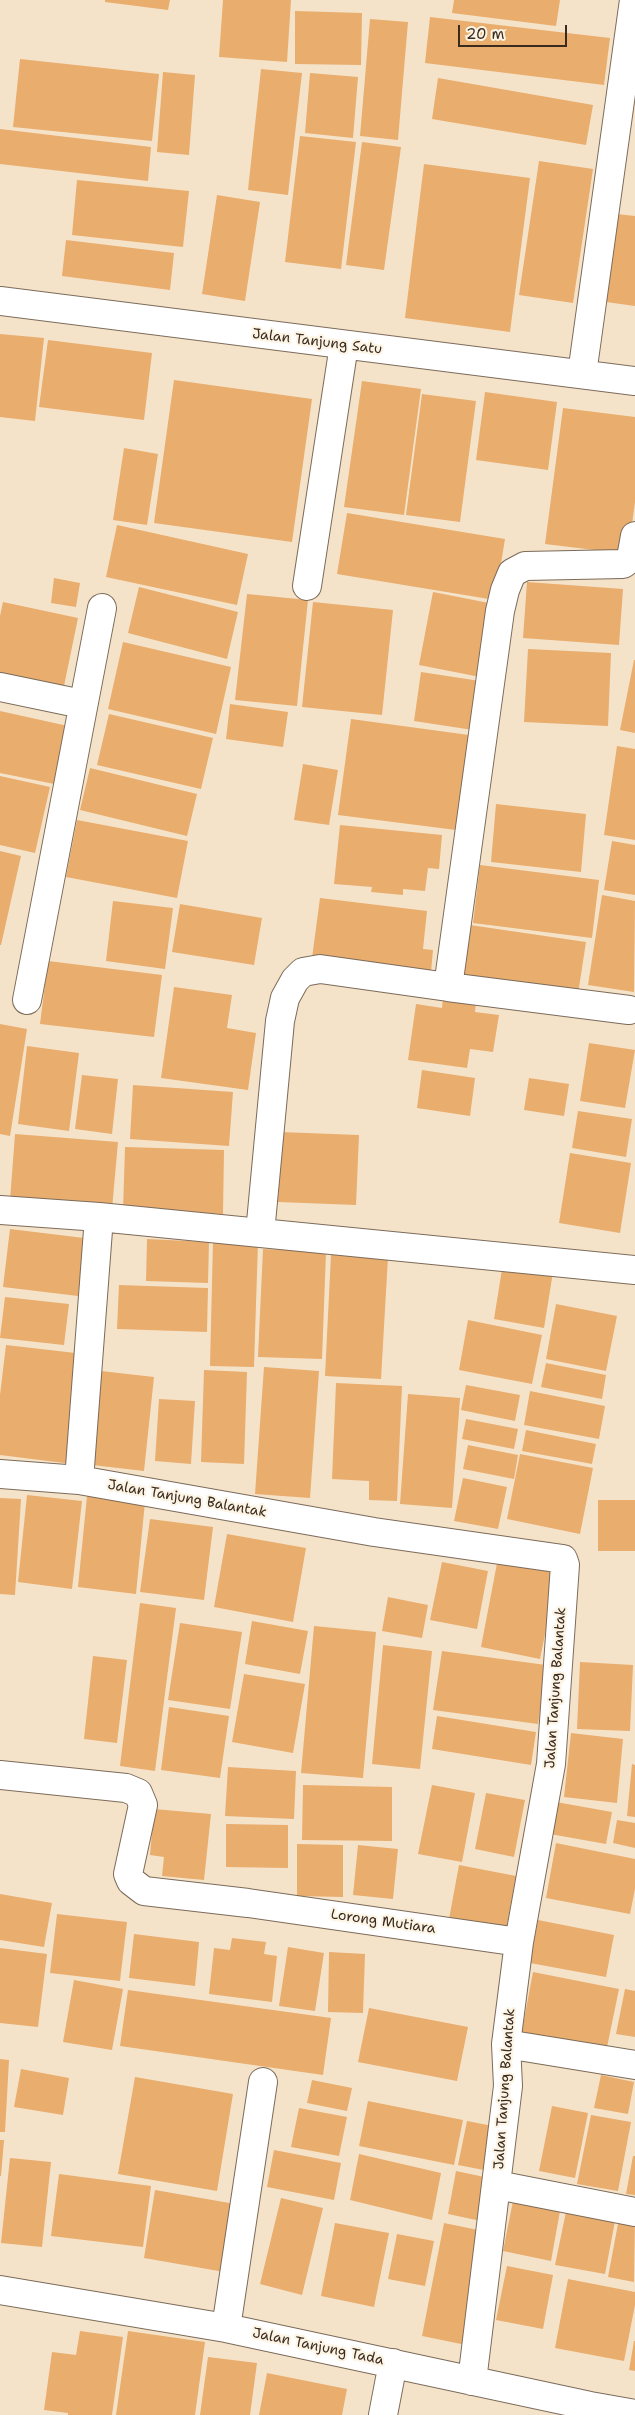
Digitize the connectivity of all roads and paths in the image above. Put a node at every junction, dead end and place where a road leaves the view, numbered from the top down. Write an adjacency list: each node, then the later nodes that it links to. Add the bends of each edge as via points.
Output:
1 (634, 0): 4 (street)
2 (0, 301): 3 (street, Jalan Tanjung Satu)
3 (344, 346): 4 (street, Jalan Tanjung Satu); 7 (street)
4 (582, 374): 5 (street, Jalan Tanjung Satu)
5 (635, 381)
6 (635, 536): 11 (street, via 628,562 526,566 512,574 505,590)
7 (308, 586)
8 (102, 608): 10 (street)
9 (0, 687): 10 (street)
10 (82, 704): 12 (street)
11 (448, 987): 13 (street); 16 (street, via 320,969 303,972 295,980 285,998 280,1021)
12 (27, 1000)
13 (629, 1010)
14 (0, 1210): 15 (street)
15 (99, 1217): 16 (street); 19 (street)
16 (260, 1233): 17 (street)
17 (635, 1270)
18 (0, 1474): 19 (street, Jalan Tanjung Balantak)
19 (79, 1480): 21 (street, Jalan Tanjung Balantak, via 374,1532 563,1559 566,1565 551,1764)
20 (0, 1775): 21 (street, Lorong Mutiara, via 126,1788 138,1793 143,1805 128,1874 131,1881 150,1892)
21 (519, 1942): 22 (street, Jalan Tanjung Balantak)
22 (506, 2044): 23 (street); 25 (street, Jalan Tanjung Balantak, via 508,2086)
23 (635, 2066)
24 (263, 2082): 28 (street)
25 (498, 2185): 26 (street); 30 (street, Jalan Tanjung Balantak)
26 (635, 2212)
27 (0, 2290): 28 (street, Jalan Tanjung Tada)
28 (226, 2328): 29 (street, Jalan Tanjung Tada)
29 (392, 2363): 30 (street, Jalan Tanjung Tada); 33 (street)
30 (472, 2381): 31 (street, Jalan Tanjung Tada)
31 (589, 2410): 32 (street, Jalan Tanjung Tada)
32 (635, 2414)
33 (383, 2415)

